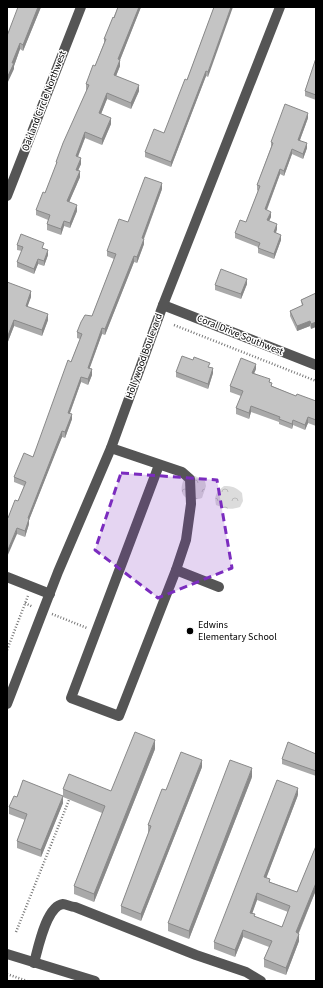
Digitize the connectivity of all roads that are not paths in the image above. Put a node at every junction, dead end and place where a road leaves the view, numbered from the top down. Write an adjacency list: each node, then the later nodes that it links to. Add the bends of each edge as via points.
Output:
1 (81, 7): 3 (street, Oakland Circle Northwest)
2 (280, 7): 4 (street, Hollywood Boulevard)
3 (7, 196)
4 (163, 305): 5 (street, Coral Drive Southwest); 6 (street, Hollywood Boulevard)
5 (316, 365)
6 (111, 448): 7 (street); 11 (street, Hollywood Boulevard)
7 (159, 464): 8 (street, via 182,472 190,479 191,504 186,540); 8 (street, via 71,698 119,716)
8 (176, 570): 10 (street)
9 (7, 577): 11 (street)
10 (219, 587)
11 (50, 594): 12 (street, Hollywood Boulevard)
12 (7, 704)
13 (7, 954): 14 (street)
14 (34, 963): 15 (street); 16 (street, via 47,919 55,907 62,904 246,972)
15 (95, 981)
16 (261, 981)

